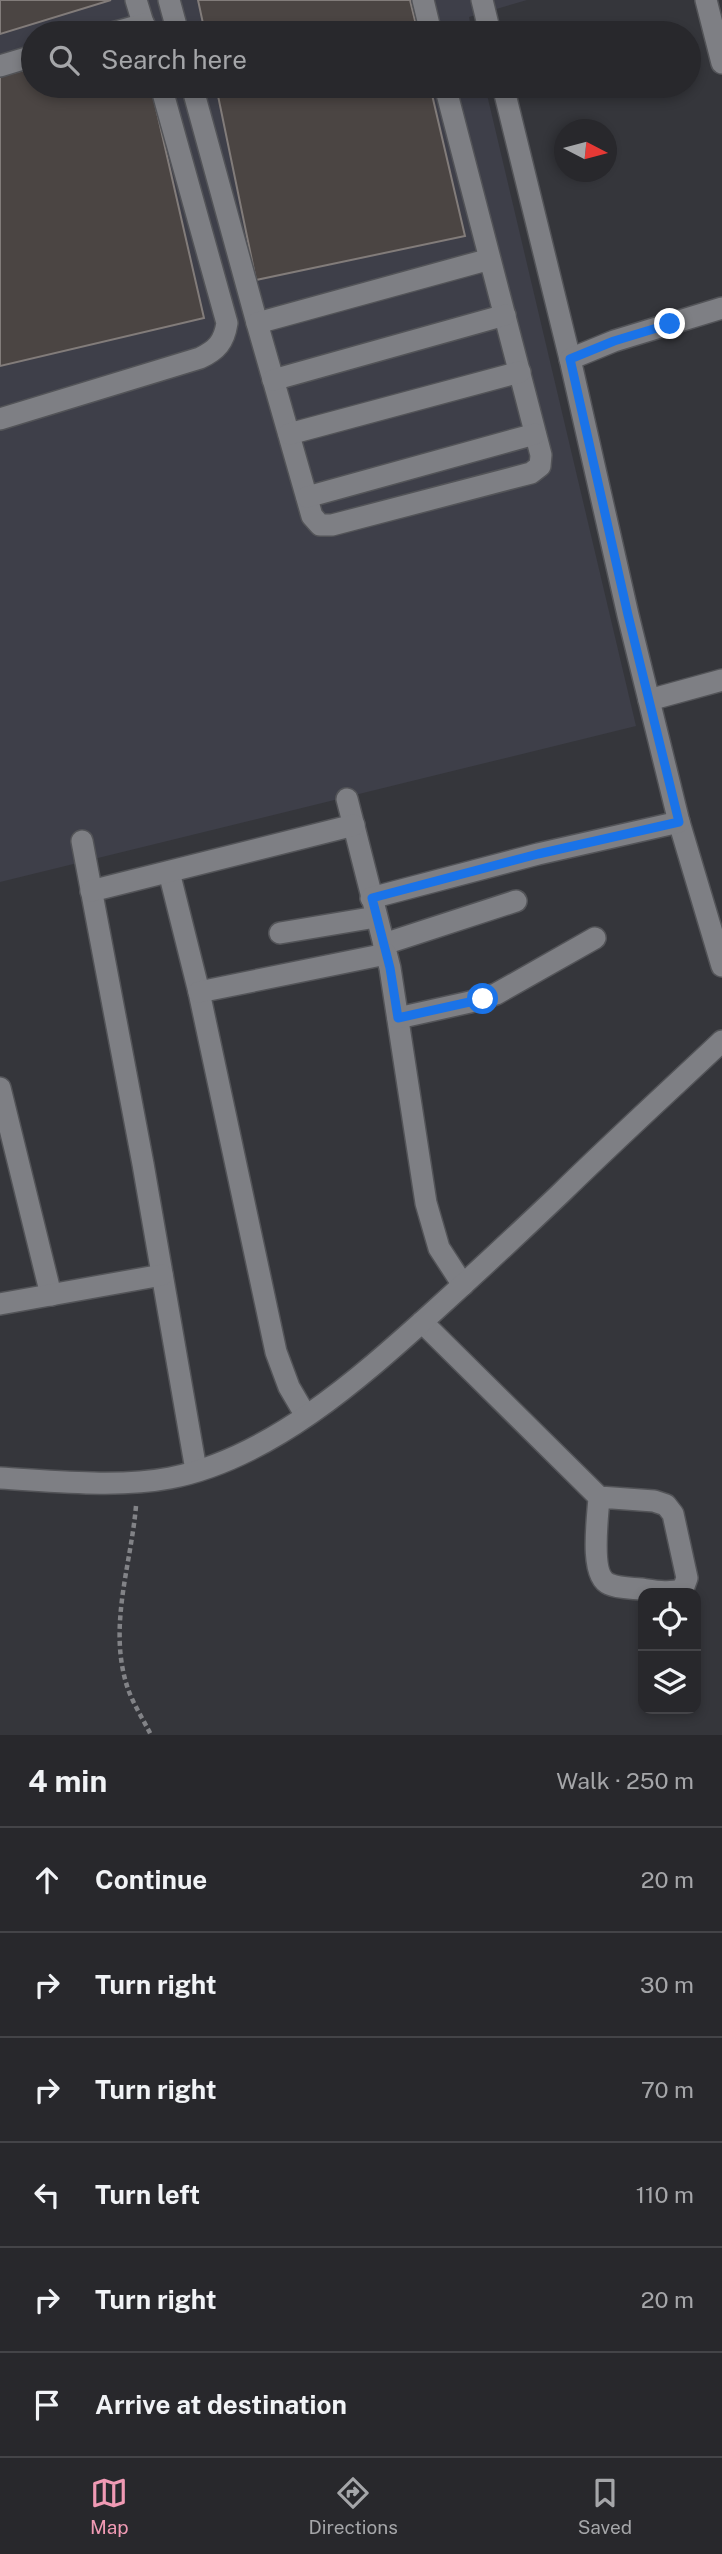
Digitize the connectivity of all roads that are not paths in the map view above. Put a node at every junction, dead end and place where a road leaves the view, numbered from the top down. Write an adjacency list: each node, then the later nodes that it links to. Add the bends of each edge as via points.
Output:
1 (136, 0): 6 (street)
2 (169, 0): 7 (street)
3 (423, 0): 8 (street)
4 (482, 0): 9 (street)
5 (706, 0): 11 (street)
6 (143, 21)
7 (175, 21)
8 (428, 21)
9 (487, 21)
10 (21, 60): 12 (street)
11 (722, 63)
12 (0, 66)
13 (164, 98): 24 (street, via 228,323 224,338 215,351 200,358)
14 (195, 98): 20 (street)
15 (448, 98): 17 (street)
16 (506, 98): 21 (street)
17 (490, 259): 19 (street); 20 (street)
18 (722, 308): 21 (street)
19 (505, 315): 22 (street); 23 (street)
20 (257, 323): 23 (street)
21 (570, 359): 29 (street)
22 (520, 372): 25 (street); 26 (street)
23 (274, 380): 25 (street)
24 (0, 419)
25 (289, 434): 27 (street)
26 (535, 434): 27 (street); 27 (street, via 540,466 531,473 332,525 320,525)
27 (307, 497)
28 (722, 680): 29 (street)
29 (649, 700): 31 (street)
30 (347, 799): 32 (street)
31 (679, 822): 37 (street, via 538,854); 40 (street)
32 (354, 825): 34 (street); 37 (street)
33 (82, 841): 35 (street)
34 (169, 872): 35 (street); 43 (street)
35 (91, 891): 47 (street)
36 (516, 901): 41 (street)
37 (374, 908): 38 (street); 41 (street)
38 (280, 933)
39 (595, 938): 44 (street, via 496,994)
40 (718, 938): 42 (street)
41 (385, 949): 43 (street); 44 (street)
42 (722, 966)
43 (199, 992): 52 (street, via 276,1352)
44 (398, 1018): 48 (street, via 426,1203 439,1248)
45 (722, 1041): 48 (street)
46 (0, 1088): 49 (street)
47 (162, 1275): 49 (street); 53 (street)
48 (463, 1285): 51 (street)
49 (51, 1295): 50 (street)
50 (0, 1304)
51 (422, 1322): 52 (street); 55 (street)
52 (306, 1416): 53 (street, via 232,1457)
53 (196, 1470): 54 (street, via 138,1481)
54 (0, 1478)
55 (599, 1497): 55 (street, via 666,1505 673,1514 687,1578 683,1589 638,1589 609,1585 600,1578 596,1566)

